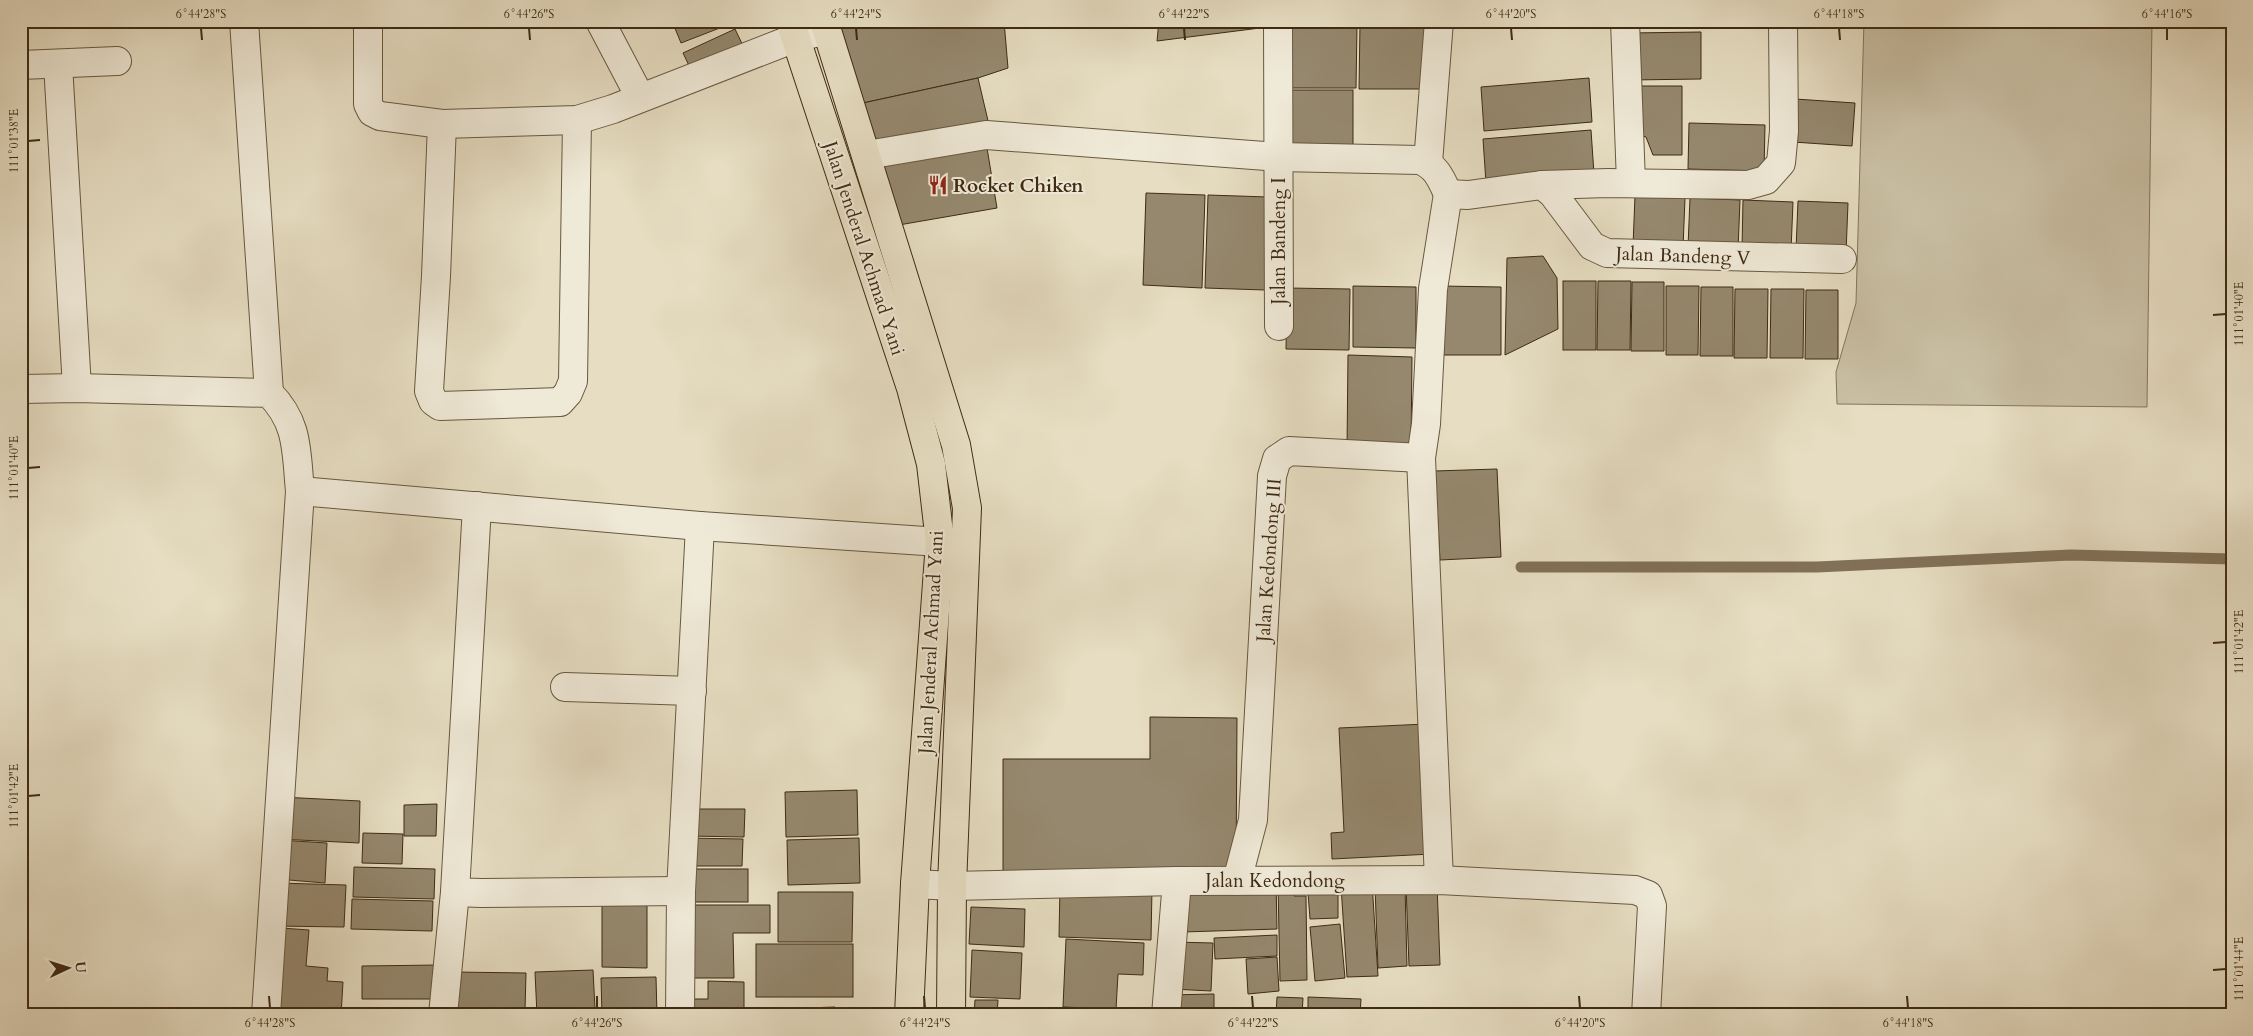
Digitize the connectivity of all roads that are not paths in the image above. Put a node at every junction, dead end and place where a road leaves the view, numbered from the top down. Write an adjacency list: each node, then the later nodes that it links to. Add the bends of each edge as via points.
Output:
1 (244, 21): 26 (street)
2 (368, 21): 15 (street, via 368,104 372,112 380,116)
3 (600, 21): 13 (street)
4 (1278, 21): 17 (street, Jalan Bandeng I)
5 (1439, 21): 18 (street)
6 (1625, 21): 19 (street)
7 (1783, 21): 19 (street, via 1784,131 1781,163 1766,180 1748,185)
8 (826, 26): 9 (street); 16 (main road, Jalan Jenderal Achmad Yani)
9 (792, 30): 13 (street); 31 (main road, Jalan Jenderal Achmad Yani, via 911,388)
10 (117, 61): 11 (street)
11 (58, 64): 12 (street); 24 (street)
12 (21, 65)
13 (640, 97): 14 (street)
14 (577, 120): 15 (street); 15 (street, via 573,381 568,393 560,402 440,406 433,401 429,391)
15 (442, 124)
16 (867, 156): 17 (street, via 986,135); 31 (main road, Jalan Jenderal Achmad Yani, via 956,445 967,508)
17 (1278, 157): 18 (street, via 1420,160); 23 (street, Jalan Bandeng I)
18 (1428, 163): 21 (street, via 1436,170)
19 (1631, 183): 20 (street)
20 (1548, 189): 21 (street); 22 (street, Jalan Bandeng V, via 1592,246 1607,253)
21 (1448, 194): 27 (street, via 1433,289 1426,424)
22 (1842, 259)
23 (1279, 326)
24 (77, 388): 25 (street); 26 (street)
25 (21, 389)
26 (269, 393): 28 (street, via 282,406 294,431)
27 (1421, 458): 34 (street); 36 (street, Jalan Kedondong III, via 1289,451 1277,459 1272,476 1253,820)
28 (300, 491): 29 (street); 41 (street)
29 (477, 506): 30 (street); 40 (street)
30 (700, 526): 31 (street); 33 (street)
31 (953, 542): 37 (main road, Jalan Jenderal Achmad Yani); 38 (main road, Jalan Jenderal Achmad Yani)
32 (565, 687): 33 (street)
33 (692, 691): 39 (street)
34 (1439, 880): 36 (street, Jalan Kedondong); 47 (street, Jalan Kedondong, via 1635,890 1648,895 1652,906)
35 (1177, 881): 36 (street, Jalan Kedondong); 38 (street, Jalan Kedondong); 46 (street)
36 (1237, 881)
37 (915, 884): 38 (street, Jalan Kedondong); 44 (main road, Jalan Jenderal Achmad Yani)
38 (952, 886): 45 (main road, Jalan Jenderal Achmad Yani)
39 (682, 890): 40 (street); 43 (street)
40 (454, 892): 42 (street)
41 (266, 1015)
42 (443, 1015)
43 (680, 1015)
44 (908, 1015)
45 (951, 1015)
46 (1166, 1015)
47 (1646, 1015)

